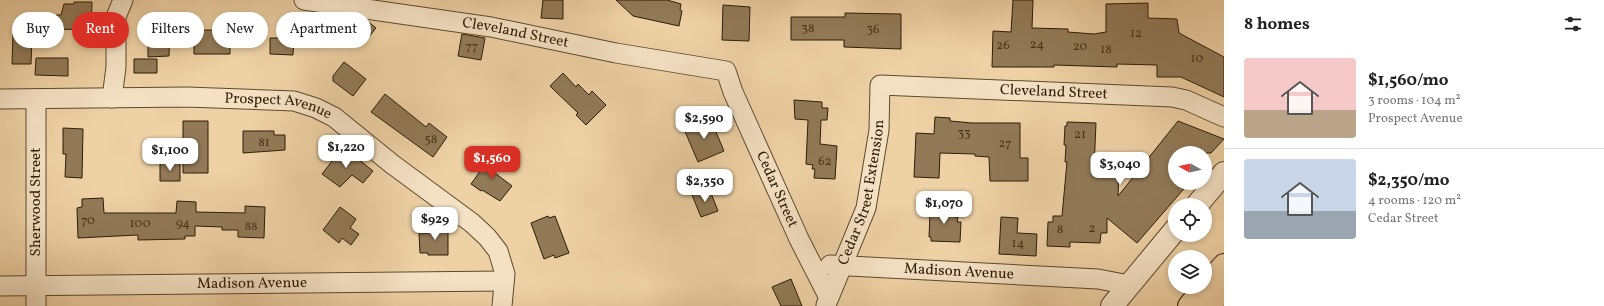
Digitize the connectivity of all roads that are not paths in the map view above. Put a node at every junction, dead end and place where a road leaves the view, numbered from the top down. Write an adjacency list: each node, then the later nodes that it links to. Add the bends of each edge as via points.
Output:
1 (123, 0): 5 (street, via 116,17 116,67)
2 (304, 0): 3 (street, Cleveland Street, via 491,27 616,53)
3 (726, 71): 12 (street, Cedar Street)
4 (880, 84): 8 (street, Cleveland Street, via 1172,97 1186,100); 14 (street, Cedar Street Extension, via 879,130 871,186 866,208)
5 (112, 98): 7 (street, Prospect Avenue); 16 (street, Prospect Avenue, via 187,97 294,101 316,108 334,118 472,223 498,251 505,274)
6 (0, 99): 7 (street, Prospect Avenue)
7 (36, 99): 19 (street, Sherwood Street)
8 (1224, 117)
9 (1224, 173): 10 (street)
10 (1203, 198)
11 (1168, 238): 17 (street)
12 (799, 239): 14 (street, Madison Avenue, via 815,260 827,265); 22 (street, Cedar Street)
13 (1224, 265): 15 (highway)
14 (840, 266): 17 (street, Madison Avenue, via 1098,279); 22 (street, Cedar Street Extension)
15 (1212, 279)
16 (504, 281): 19 (street, Madison Avenue); 24 (street, Prospect Avenue)
17 (1129, 285): 25 (street)
18 (0, 286): 19 (street, Madison Avenue)
19 (36, 286): 23 (street, Sherwood Street)
20 (1224, 288): 27 (highway)
21 (1199, 294): 26 (highway)
22 (827, 301)
23 (36, 306)
24 (502, 306)
25 (1112, 306)
26 (1189, 306)
27 (1209, 306)

